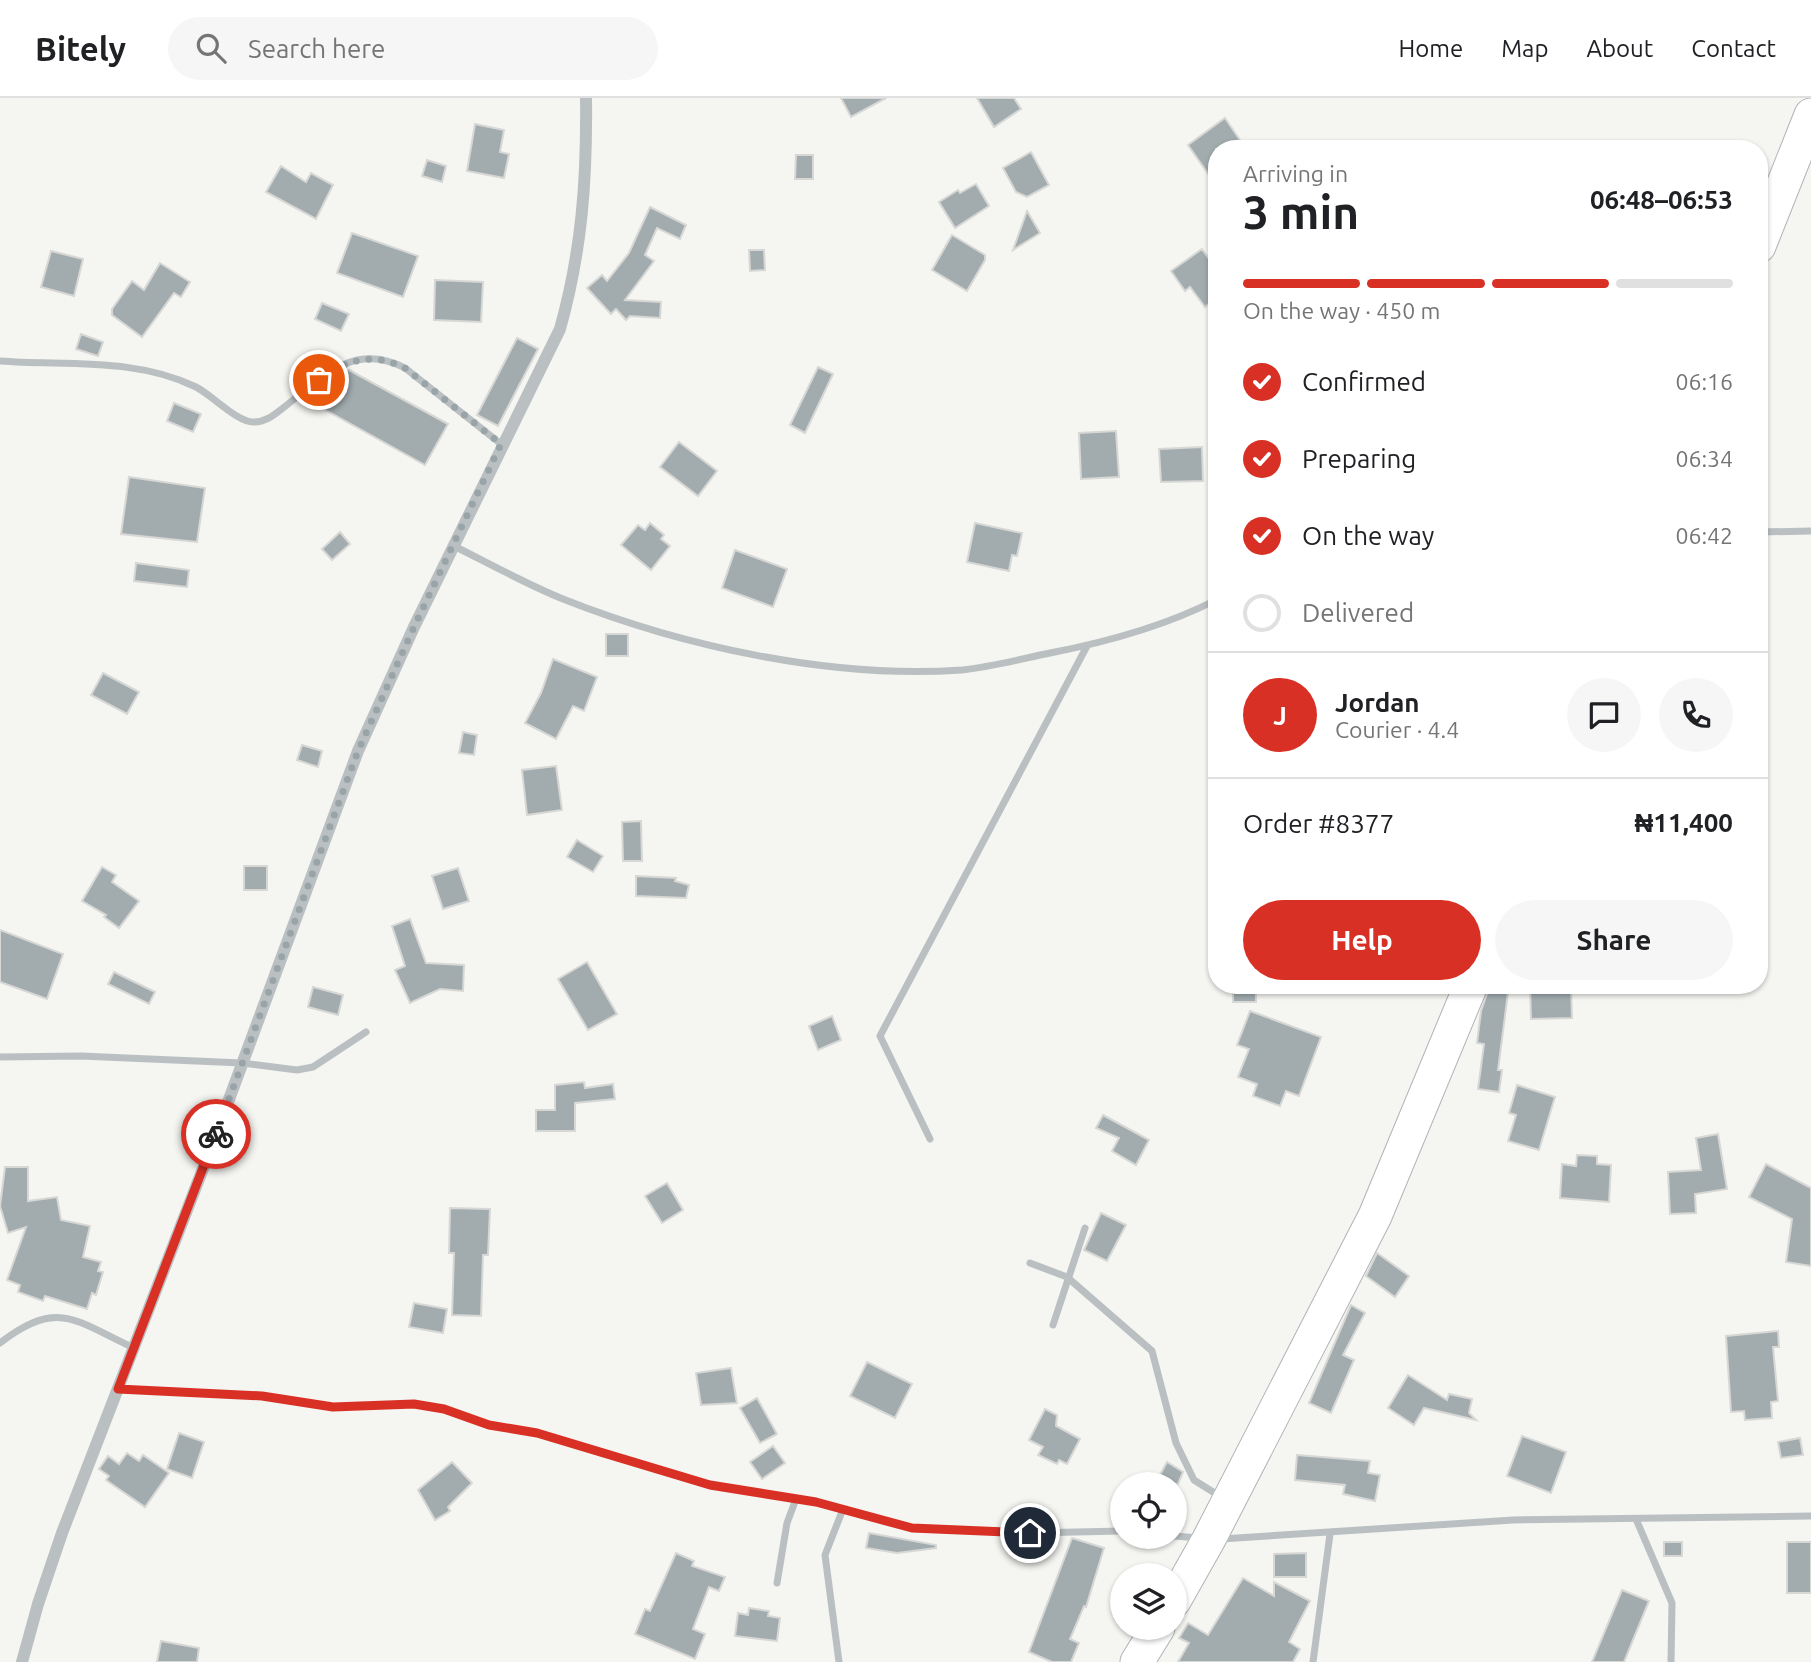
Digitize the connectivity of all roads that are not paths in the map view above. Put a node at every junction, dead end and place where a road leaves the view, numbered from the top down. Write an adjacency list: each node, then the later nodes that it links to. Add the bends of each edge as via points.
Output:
1 (586, 98): 5 (street, via 584,216 572,285 560,329)
2 (1811, 115): 3 (main road)
3 (1768, 223)
4 (0, 361): 5 (street, via 49,361 156,373 194,387 251,423 270,418 336,367 372,358 389,360)
5 (501, 444): 8 (street)
6 (1811, 531): 7 (street)
7 (1768, 532)
8 (454, 546): 10 (street, via 613,617 747,652 838,667 893,672 964,670); 14 (street, via 358,751)
9 (1208, 603): 10 (street)
10 (1087, 646): 15 (street, via 880,1036)
11 (1467, 994): 24 (main road, via 1375,1216)
12 (366, 1032): 14 (street, via 313,1067 297,1070)
13 (0, 1057): 14 (street)
14 (242, 1063): 21 (street)
15 (930, 1139)
16 (1085, 1228): 18 (street)
17 (1030, 1263): 18 (street)
18 (1067, 1277): 19 (street); 24 (street, via 1152,1351 1176,1443 1194,1480)
19 (1053, 1325)
20 (0, 1343): 21 (street, via 32,1321 50,1315)
21 (134, 1348): 22 (street)
22 (118, 1389): 23 (street, via 262,1396 333,1407 424,1405 710,1485); 35 (street, via 37,1604)
23 (796, 1499): 25 (street); 33 (street)
24 (1228, 1501): 31 (main road)
25 (843, 1509): 28 (street, via 912,1528); 36 (street, via 825,1555)
26 (1811, 1516): 27 (street)
27 (1636, 1519): 29 (street, via 1513,1520); 39 (street, via 1672,1603)
28 (1110, 1531)
29 (1330, 1534): 31 (street); 38 (street)
30 (1187, 1537): 31 (street)
31 (1209, 1539): 32 (main road)
32 (1187, 1578)
33 (777, 1583)
34 (1151, 1640): 37 (main road)
35 (22, 1662)
36 (839, 1662)
37 (1137, 1662)
38 (1313, 1662)
39 (1671, 1662)

